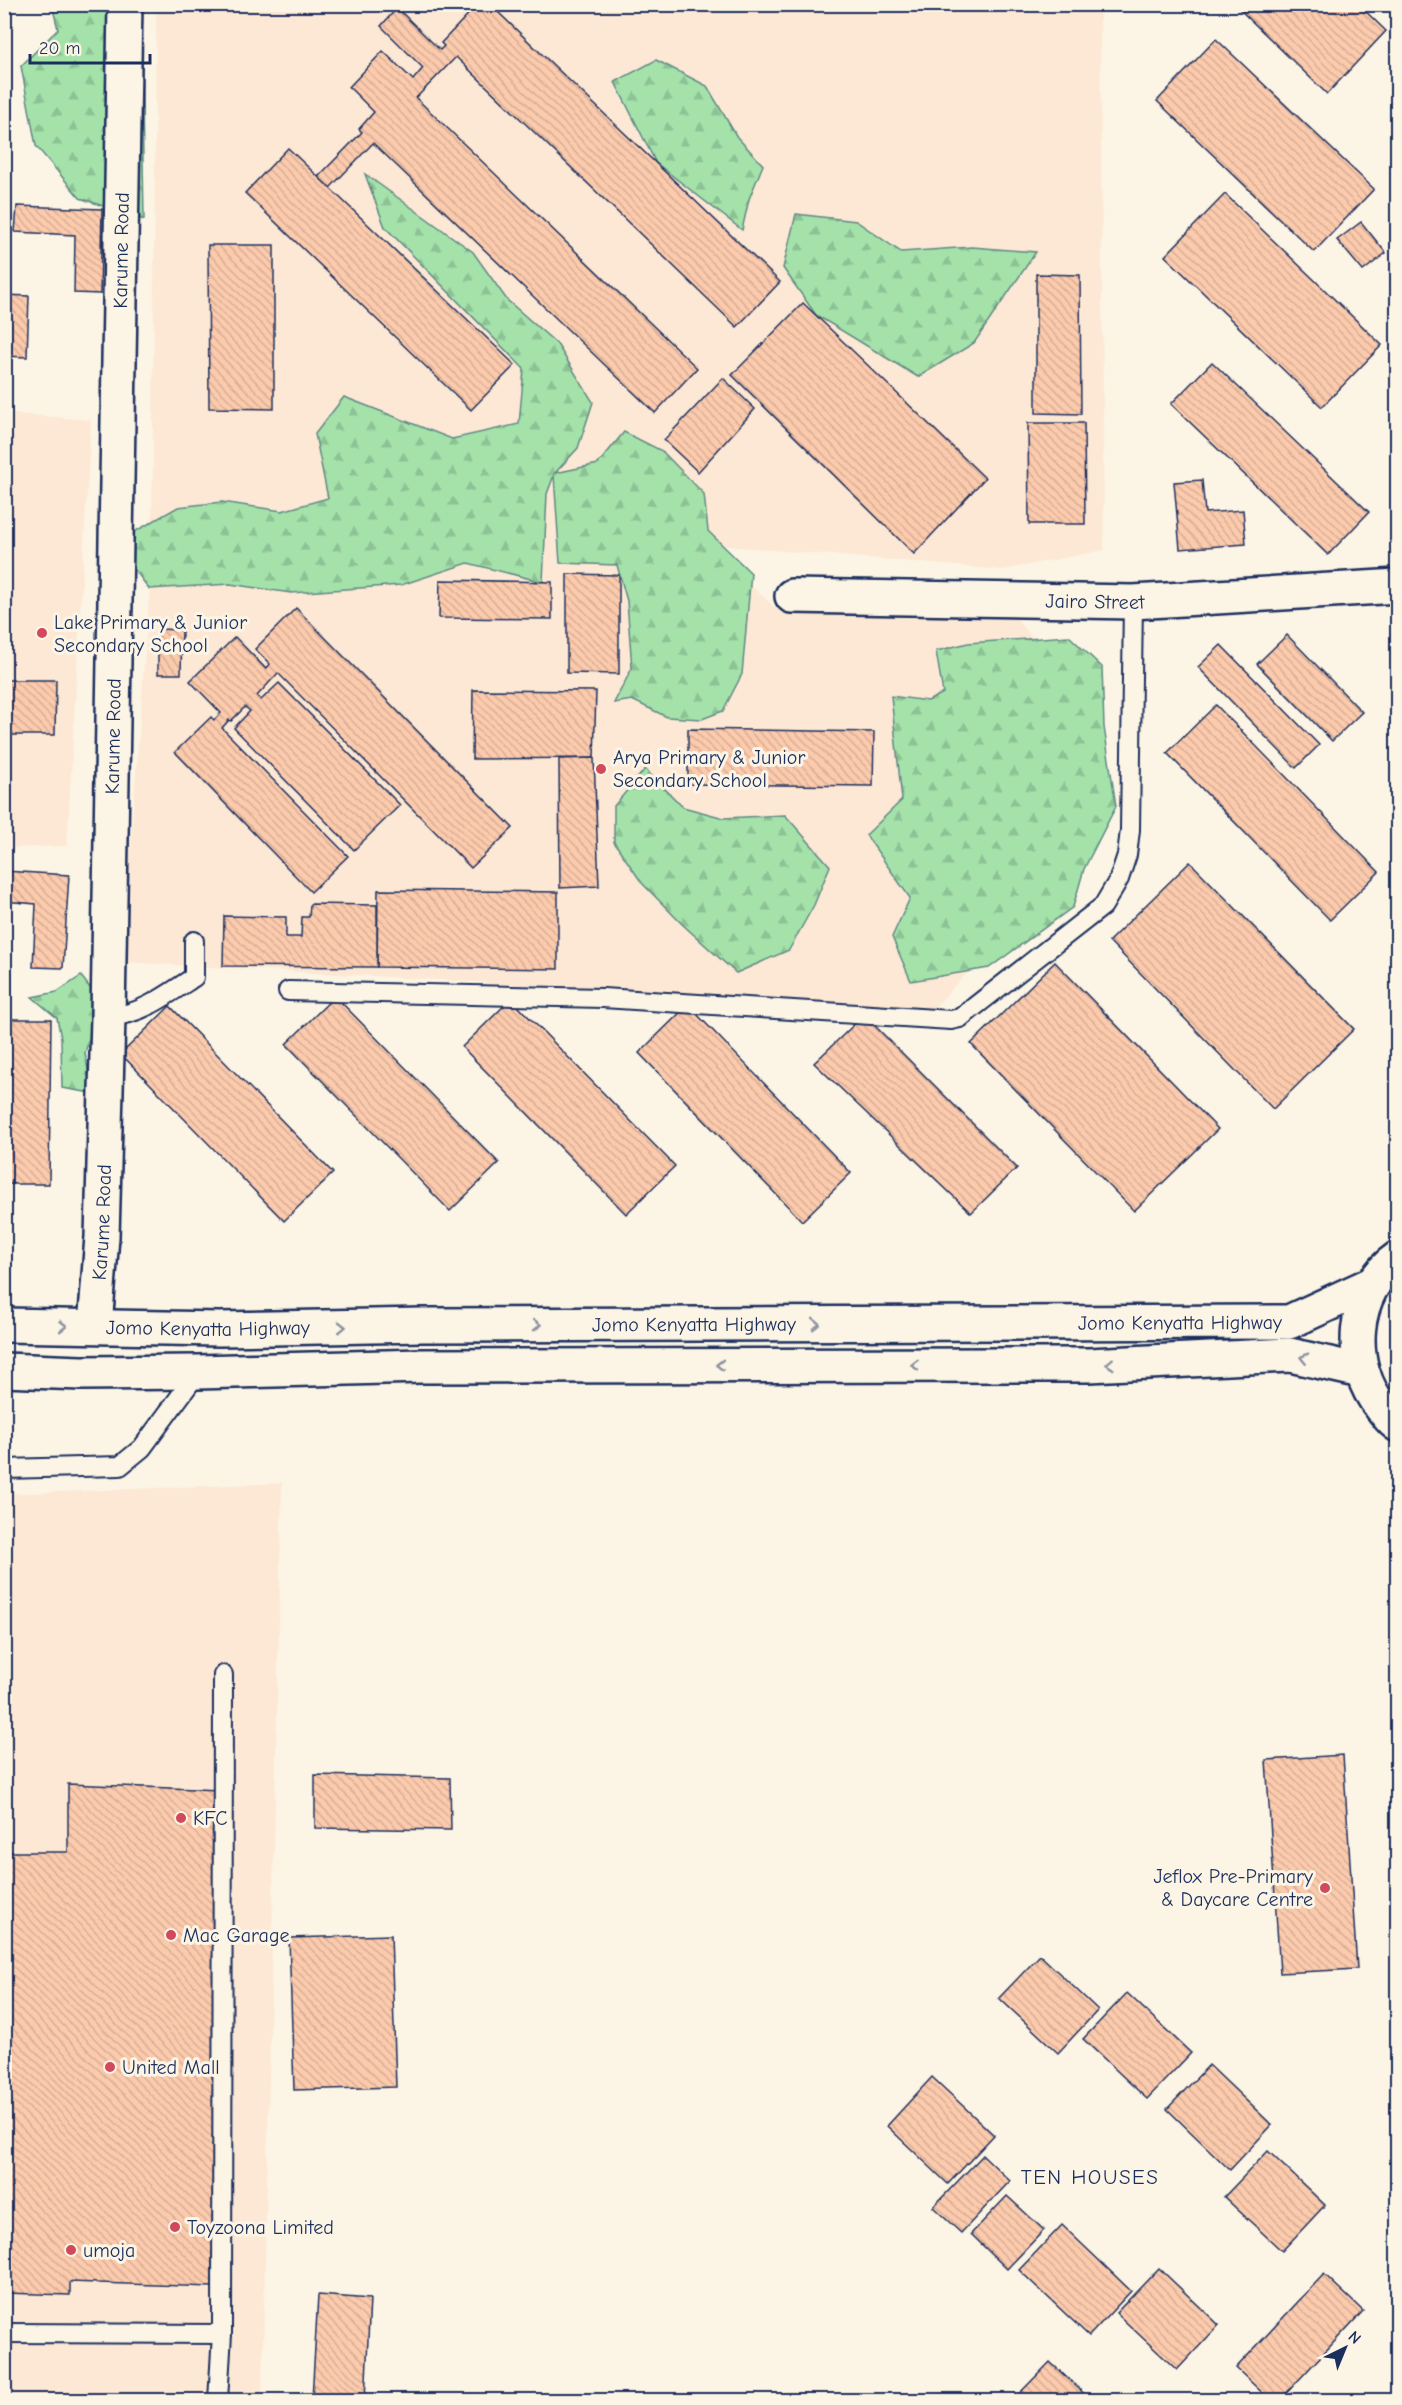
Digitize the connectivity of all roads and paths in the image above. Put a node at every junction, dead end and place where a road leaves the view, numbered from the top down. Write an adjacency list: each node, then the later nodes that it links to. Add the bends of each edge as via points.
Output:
1 (125, 4): 7 (main road, Karume Road)
2 (1398, 586): 4 (main road, Jairo Street)
3 (792, 596): 4 (main road, Jairo Street)
4 (1133, 602): 6 (lane, via 1130,830 1119,879 1103,906 960,1018 603,998)
5 (194, 941): 7 (lane, via 194,977 155,1004)
6 (288, 991)
7 (108, 1017): 11 (main road, Karume Road, via 102,1236)
8 (1398, 1258): 9 (main road, Jomo Kenyatta Highway)
9 (1374, 1283): 11 (main road, Jomo Kenyatta Highway, one-way to 9, via 219,1329 1288,1322); 13 (main road, Jomo Kenyatta Highway, via 1361,1310 1357,1340)
10 (4, 1325): 11 (main road, Jomo Kenyatta Highway, one-way to 11)
11 (95, 1326)
12 (4, 1370): 14 (main road, Jomo Kenyatta Highway)
13 (1361, 1371): 14 (main road, Jomo Kenyatta Highway, one-way to 14, via 1290,1355 1089,1365 422,1366); 15 (main road, Jomo Kenyatta Highway, via 1374,1399)
14 (198, 1372): 16 (lane, via 142,1448 120,1466)
15 (1398, 1425)
16 (4, 1469)
17 (223, 1675): 19 (lane)
18 (4, 2333): 19 (lane)
19 (222, 2334): 20 (lane)
20 (218, 2400)

